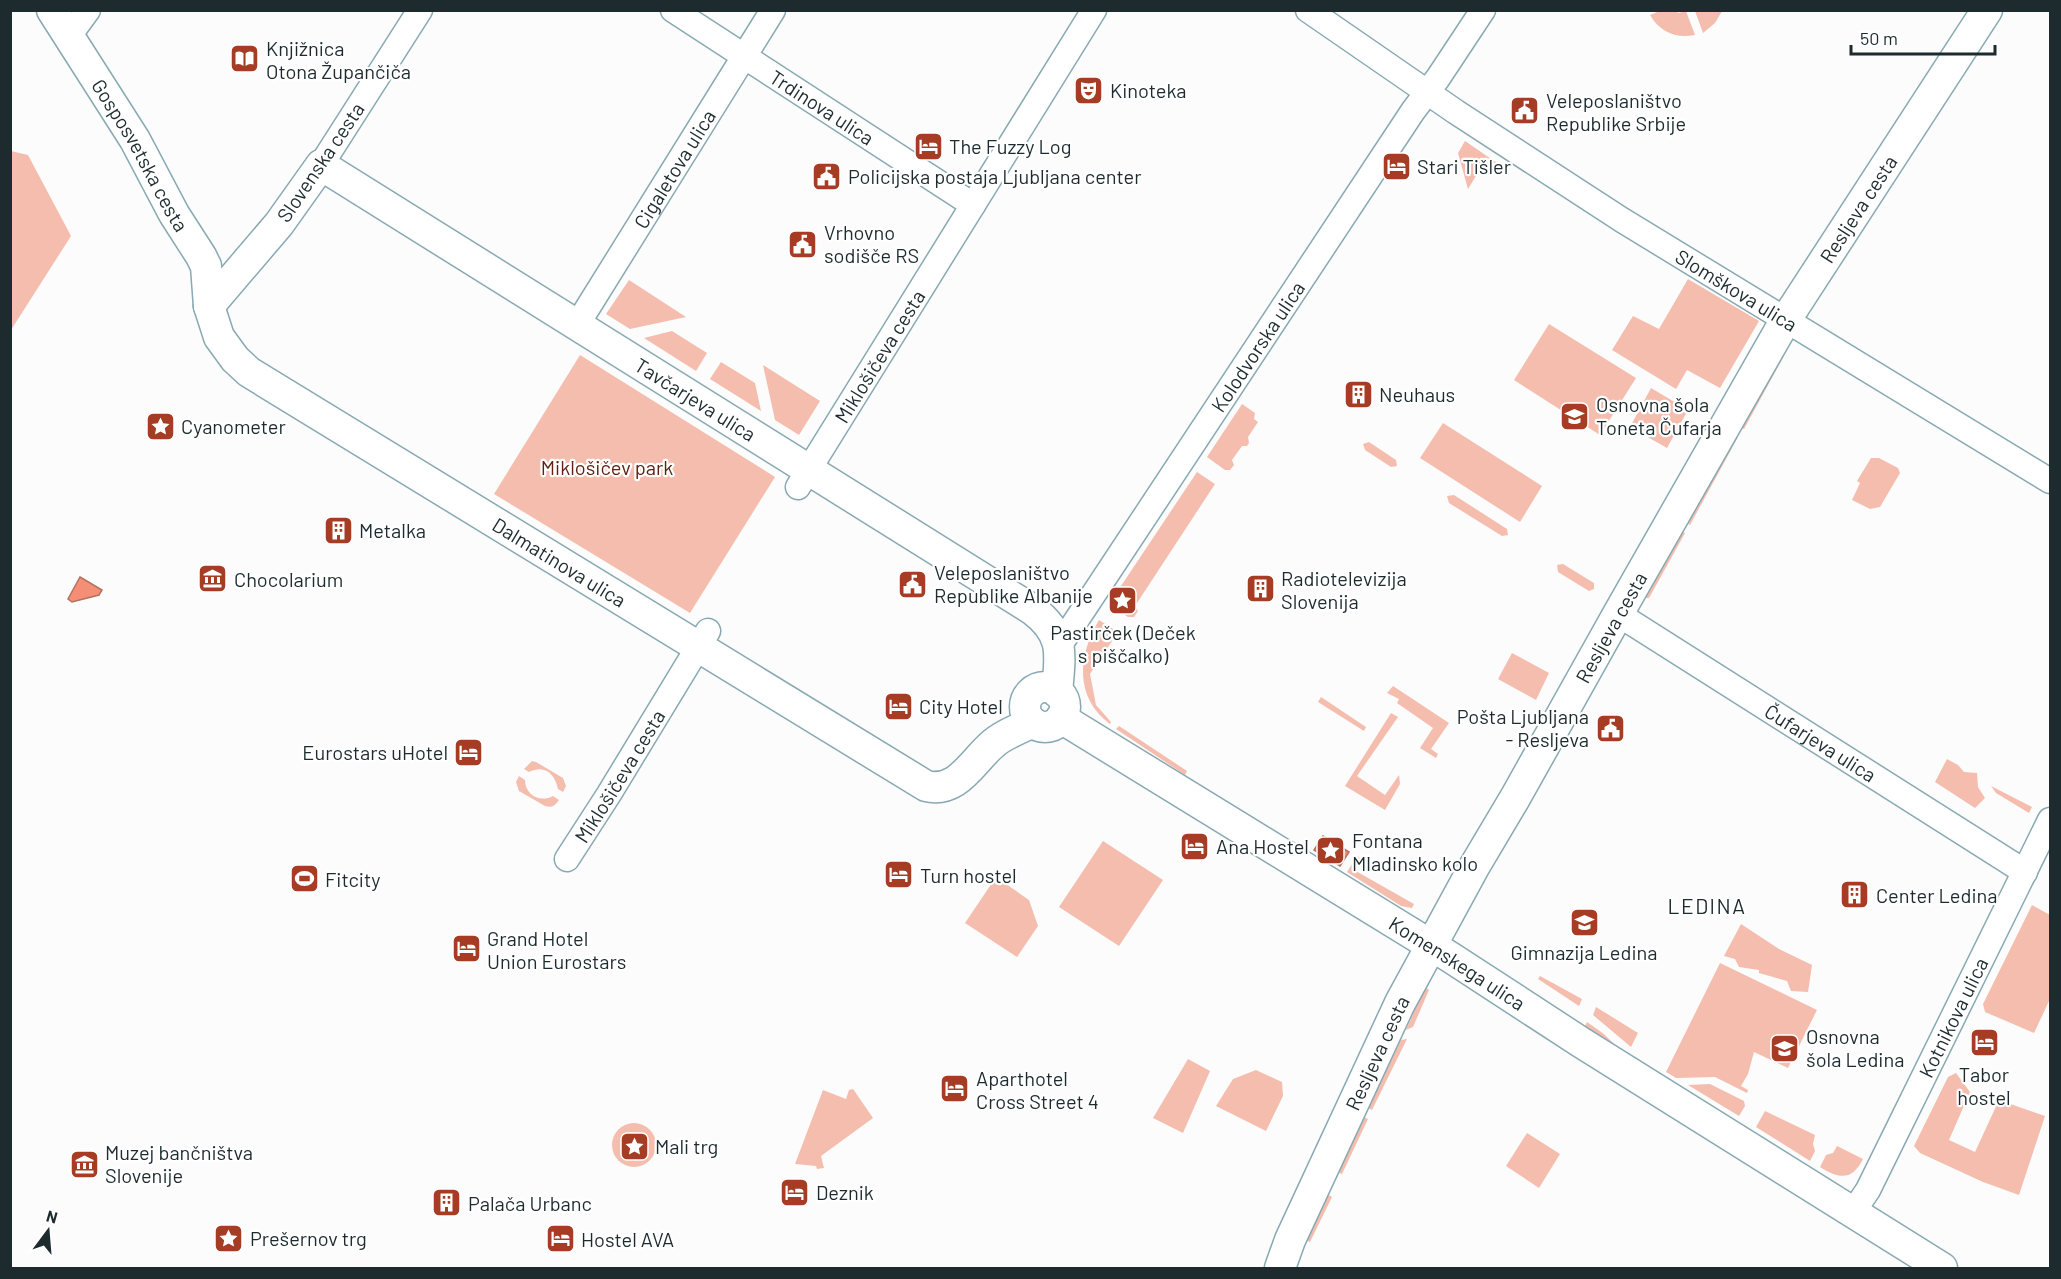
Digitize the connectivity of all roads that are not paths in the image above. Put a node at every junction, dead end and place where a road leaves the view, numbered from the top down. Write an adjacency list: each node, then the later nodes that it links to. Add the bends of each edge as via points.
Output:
1 (52, 10): 10 (main road, Gosposvetska cesta)
2 (88, 10): 10 (street)
3 (420, 10): 13 (street, Slovenska cesta)
4 (673, 10): 11 (street, Trdinova ulica)
5 (773, 10): 11 (street, Cigaletova ulica)
6 (1094, 10): 14 (street, Miklošičeva cesta)
7 (1308, 10): 12 (street, Slomškova ulica)
8 (1483, 10): 12 (street, Kolodvorska ulica)
9 (1987, 10): 16 (main road, Resljeva cesta)
10 (69, 36): 15 (main road, Gosposvetska cesta, via 135,140 201,256 206,266)
11 (745, 56): 14 (street, Trdinova ulica); 17 (street, Cigaletova ulica)
12 (1427, 91): 16 (street, Slomškova ulica, via 1612,214); 22 (street, Kolodvorska ulica)
13 (321, 165): 15 (main road, Slovenska cesta, via 273,231); 17 (main road, Tavčarjeva ulica)
14 (973, 205): 18 (street, Miklošičeva cesta)
15 (209, 306): 21 (main road, Dalmatinova ulica, via 219,337 249,372)
16 (1785, 321): 19 (street, Slomškova ulica); 20 (main road, Resljeva cesta)
17 (577, 325): 18 (main road, Tavčarjeva ulica)
18 (803, 478): 22 (main road, Tavčarjeva ulica, via 1033,610 1044,618)
19 (2050, 482)
20 (1618, 614): 26 (street, Čufarjeva ulica); 27 (main road, Resljeva cesta)
21 (703, 638): 23 (main road, Dalmatinova ulica, via 926,786 938,788 953,783 995,742 1032,722 1045,727 1054,724); 25 (street, Miklošičeva cesta)
22 (1060, 645): 23 (main road, Kolodvorska ulica)
23 (1059, 705): 27 (main road, Komenskega ulica)
24 (2050, 820): 26 (street, Kotnikova ulica)
25 (567, 859)
26 (2025, 872): 28 (street, Kotnikova ulica, via 1868,1190)
27 (1430, 946): 28 (main road, Komenskega ulica); 29 (main road, Resljeva cesta, via 1400,1003)
28 (1853, 1212): 30 (main road, Komenskega ulica)
29 (1280, 1269)
30 (1942, 1269)

